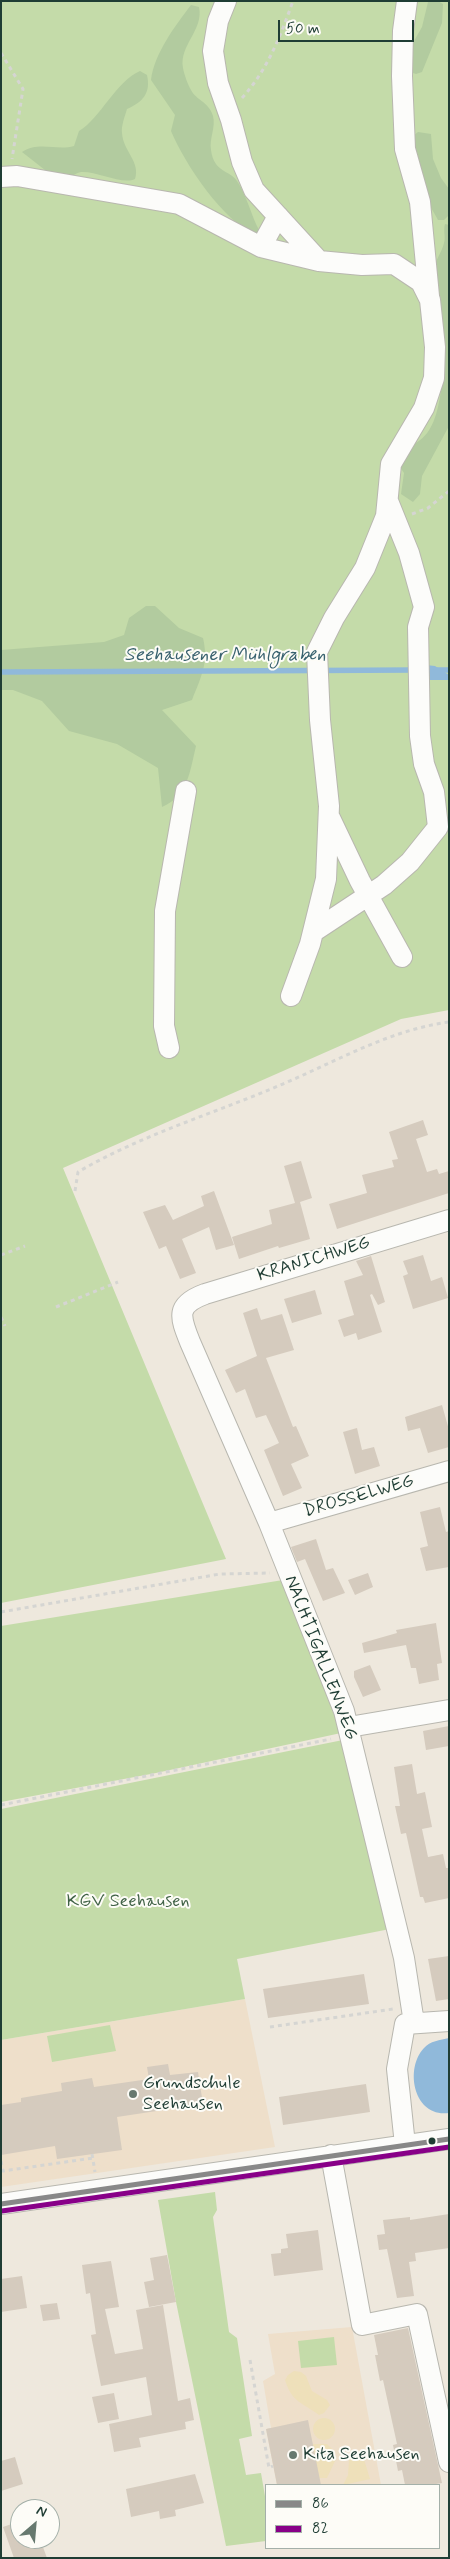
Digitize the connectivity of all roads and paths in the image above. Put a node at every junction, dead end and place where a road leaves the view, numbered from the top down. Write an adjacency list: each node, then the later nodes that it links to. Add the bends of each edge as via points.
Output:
1 (226, 1): 5 (street, via 218,20 213,51 218,83)
2 (293, 1): 5 (path, via 278,44 258,80)
3 (407, 1): 10 (street, via 402,76 405,149 420,202)
4 (1, 53): 6 (path, via 24,89)
5 (228, 113): 7 (street, via 254,190)
6 (5, 177): 8 (street, via 17,176 179,204)
7 (278, 216): 8 (street); 9 (street)
8 (260, 247): 9 (street)
9 (319, 261): 10 (street, via 394,264 421,282)
10 (430, 300): 12 (street, via 435,347 434,378 424,408 391,464)
11 (449, 491): 12 (path, via 428,508 411,514)
12 (388, 501): 14 (street, via 386,516 365,568 317,652); 15 (street, via 410,554 424,606 418,628 420,736 424,764)
13 (186, 791): 21 (street, via 165,911 164,1026)
14 (329, 816): 16 (street); 17 (street, via 326,879)
15 (444, 830): 16 (street)
16 (368, 895): 17 (street); 18 (street)
17 (313, 932): 19 (street)
18 (402, 957)
19 (291, 996)
20 (449, 1022): 22 (path, via 426,1025 376,1042 285,1083 126,1147 78,1172)
21 (169, 1048)
22 (75, 1191)
23 (449, 1220): 27 (street, KRANICHWEG, via 204,1294)
24 (25, 1246): 25 (path)
25 (1, 1255)
26 (118, 1282): 28 (path)
27 (183, 1307): 32 (street, NACHTIGALLENWEG, via 184,1326 190,1342)
28 (56, 1308)
29 (1, 1317): 30 (path)
30 (5, 1326)
31 (449, 1471): 32 (street, DROSSELWEG)
32 (269, 1523): 33 (street, NACHTIGALLENWEG)
33 (288, 1573): 34 (path, via 220,1574); 36 (street, NACHTIGALLENWEG)
34 (1, 1612)
35 (449, 1710): 36 (street)
36 (350, 1731): 37 (path); 38 (street, NACHTIGALLENWEG, via 404,1958)
37 (1, 1805)
38 (413, 2015): 39 (street); 40 (path); 42 (street, via 405,2024 397,2069)
39 (449, 2021)
40 (270, 2027)
41 (449, 2139): 42 (street)
42 (405, 2145): 43 (street)
43 (331, 2155): 46 (street); 48 (street, via 362,2326 417,2314)
44 (1, 2161): 45 (path, via 3,2171 93,2156)
45 (96, 2178)
46 (1, 2204)
47 (250, 2360): 49 (path, via 269,2468)
48 (449, 2462)
49 (274, 2466)

